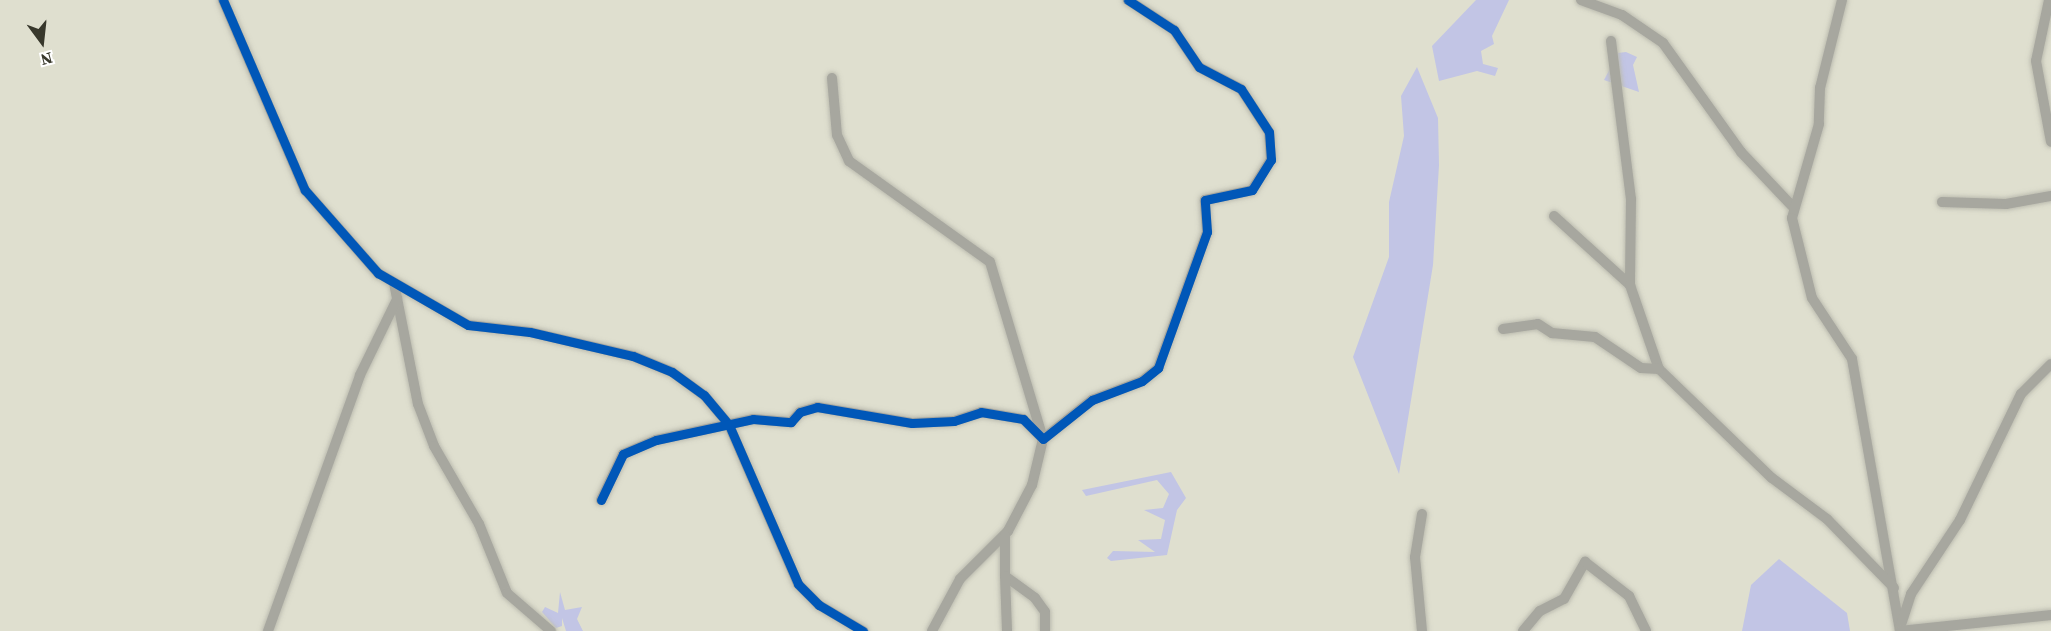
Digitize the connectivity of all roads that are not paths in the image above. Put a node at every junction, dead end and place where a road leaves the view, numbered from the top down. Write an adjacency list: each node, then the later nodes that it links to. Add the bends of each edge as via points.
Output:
1 (223, 0): 13 (street, via 305,190)
2 (1128, 0): 20 (street, via 1174,30 1199,67 1241,90 1269,132 1271,160 1252,190 1205,200 1207,232 1158,368 1142,381 1092,400)
3 (1581, 0): 11 (street, via 1622,15 1663,43 1742,153)
4 (1842, 0): 11 (street, via 1820,88 1819,124)
5 (2049, 0): 8 (street, via 2036,61)
6 (1611, 41): 14 (street, via 1631,199)
7 (832, 78): 20 (street, via 837,135 849,161 990,262)
8 (2051, 142)
9 (2051, 196): 10 (street, via 2006,204)
10 (1942, 202)
11 (1792, 206): 25 (street, via 1812,298 1852,359)
12 (1554, 216): 14 (street)
13 (394, 283): 15 (street); 19 (street, via 468,325 530,332 633,356 672,372 705,395)
14 (1630, 285): 18 (street)
15 (397, 299): 27 (street, via 348,406); 28 (street, via 418,404 434,446 479,524 507,593)
16 (1503, 329): 18 (street, via 1538,324 1552,333 1595,337 1641,368)
17 (2051, 364): 36 (street, via 2021,394 1960,520 1911,594)
18 (1659, 369): 25 (street, via 1772,478 1827,519)
19 (729, 424): 20 (street, via 753,418 791,422 800,411 817,407 912,423 954,421 981,412 1023,419); 21 (street, via 656,440 623,454); 29 (street, via 798,584 819,605)
20 (1043, 440): 23 (street, via 1032,485)
21 (601, 500)
22 (1422, 514): 33 (street, via 1415,557)
23 (1005, 535): 24 (street); 30 (street, via 960,579)
24 (1005, 576): 31 (street); 32 (street, via 1035,598 1045,612)
25 (1894, 588): 36 (street)
26 (2051, 615): 36 (street)
27 (268, 631)
28 (551, 631)
29 (863, 631)
30 (933, 631)
31 (1007, 631)
32 (1045, 631)
33 (1422, 631)
34 (1523, 631): 35 (street, via 1540,611 1564,599 1585,562 1629,596)
35 (1646, 631)
36 (1900, 631)

